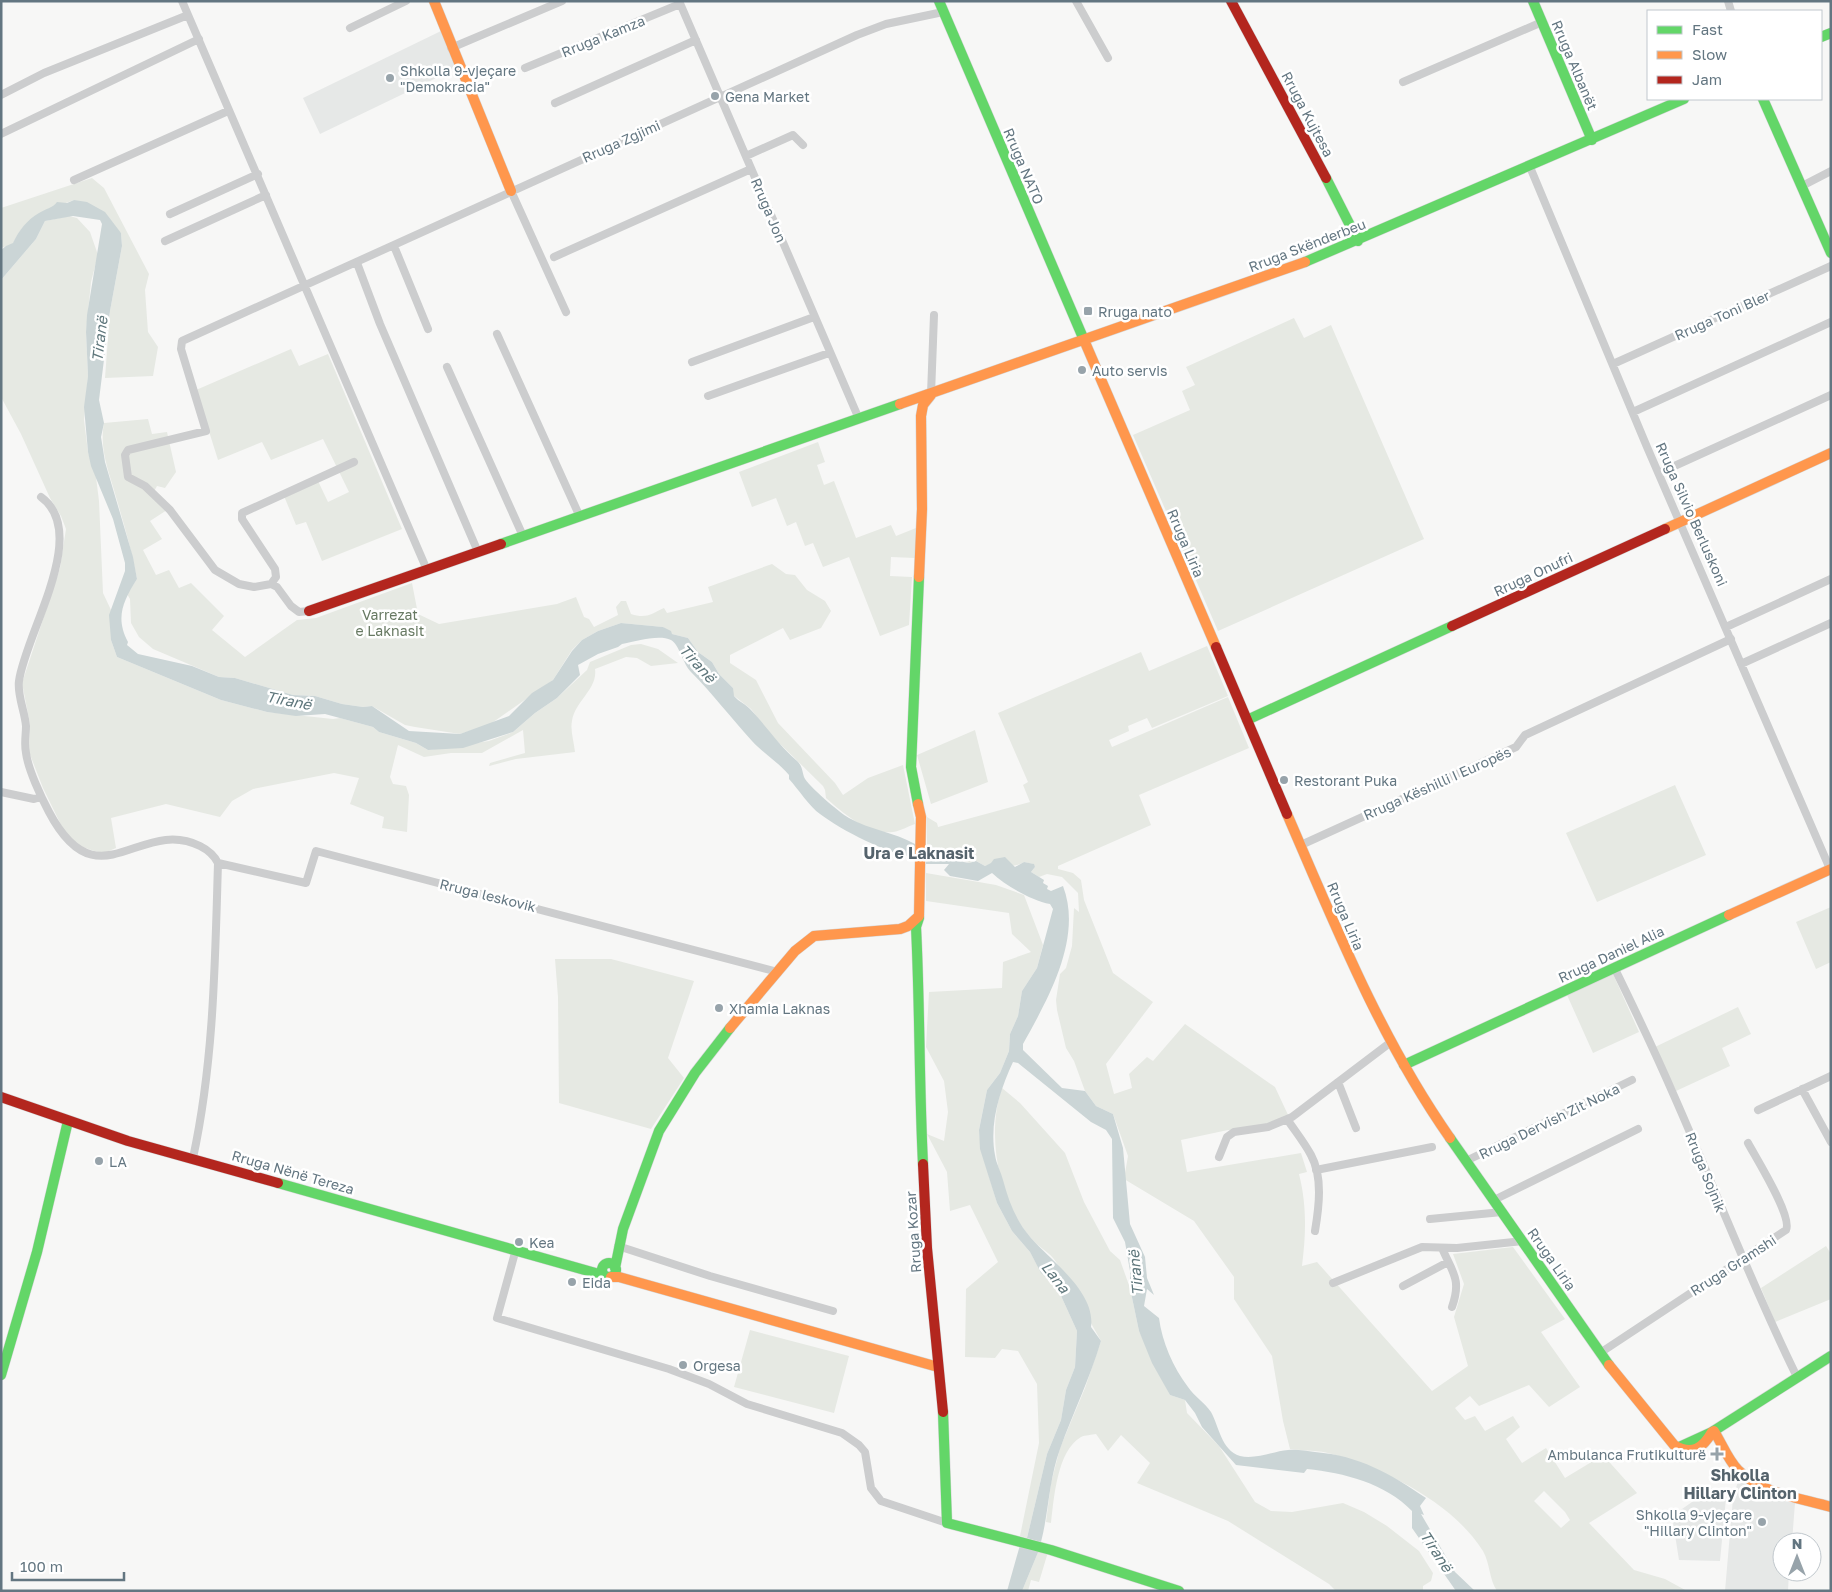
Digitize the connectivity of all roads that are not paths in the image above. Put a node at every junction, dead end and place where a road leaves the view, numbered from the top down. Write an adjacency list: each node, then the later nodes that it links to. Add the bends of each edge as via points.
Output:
1 (182, 1): 11 (street)
2 (406, 1): 13 (street)
3 (434, 1): 16 (main road)
4 (562, 1): 16 (street)
5 (939, 1): 10 (main road, Rruga NATO)
6 (1076, 1): 17 (street)
7 (1231, 1): 40 (main road, Rruga Kujtesa, via 1313,151)
8 (1533, 1): 12 (main road, Rruga Albanët)
9 (680, 3): 15 (street, Rruga Jon); 18 (street, Rruga Kamza)
10 (943, 12): 21 (street, Rruga Zgjimi, via 886,24); 53 (main road, Rruga NATO)
11 (188, 15): 14 (street); 20 (street, via 44,73)
12 (1542, 22): 19 (street); 27 (main road, Rruga Albanët)
13 (350, 28)
14 (199, 39): 25 (street); 26 (street)
15 (696, 40): 21 (street, Rruga Jon); 24 (street)
16 (451, 48): 36 (main road)
17 (1108, 58)
18 (525, 68)
19 (1403, 82)
20 (1, 96)
21 (720, 96): 29 (street, Rruga Jon); 36 (street, Rruga Zgjimi)
22 (1682, 100): 27 (main road, Rruga Skënderbeu)
23 (1763, 100): 35 (main road)
24 (555, 102)
25 (228, 111): 33 (street); 34 (street)
26 (1, 134)
27 (1592, 140): 30 (main road, Rruga Skënderbeu)
28 (803, 145): 29 (street, via 793,136)
29 (746, 156): 31 (street, Rruga Jon)
30 (1530, 167): 40 (main road, Rruga Skënderbeu); 56 (street, Rruga Silvio Berluskoni)
31 (751, 169): 43 (street); 49 (street, Rruga Jon)
32 (1831, 171): 35 (street)
33 (258, 174): 37 (street); 38 (street)
34 (74, 180)
35 (1802, 186): 42 (main road)
36 (512, 191): 41 (street, Rruga Zgjimi); 47 (street)
37 (266, 194): 39 (street); 46 (street)
38 (170, 214)
39 (165, 241)
40 (1358, 242): 53 (main road, Rruga Skënderbeu)
41 (394, 246): 44 (street, Rruga Zgjimi); 51 (street)
42 (1831, 253)
43 (554, 257)
44 (357, 263): 46 (street, Rruga Zgjimi); 72 (street)
45 (1831, 266): 56 (street, Rruga Toni Bler)
46 (305, 287): 73 (street); 75 (street, Rruga Zgjimi, via 182,341 181,349 206,431 128,450 125,455 128,477 145,486 170,510 214,570 239,584 254,587)
47 (566, 312)
48 (934, 315): 58 (street)
49 (814, 317): 54 (street, Rruga Jon); 55 (street)
50 (1831, 322): 62 (street)
51 (428, 328)
52 (498, 334): 69 (street)
53 (1084, 341): 58 (main road, Rruga Skënderbeu); 81 (main road, Rruga Liria)
54 (829, 353): 60 (street); 64 (street, Rruga Jon)
55 (692, 362)
56 (1613, 364): 62 (street, Rruga Silvio Berluskoni)
57 (447, 367): 71 (street)
58 (931, 394): 61 (main road, Rruga Skënderbeu); 63 (main road, via 923,405)
59 (1831, 395): 67 (street)
60 (708, 396)
61 (904, 404): 63 (main road, via 915,406); 64 (main road, Rruga Skënderbeu)
62 (1633, 412): 67 (street, Rruga Silvio Berluskoni)
63 (921, 416): 87 (main road, via 922,509 911,767 921,817)
64 (859, 419): 69 (main road, Rruga Skënderbeu)
65 (1831, 453): 70 (main road, Rruga Onufri)
66 (354, 462): 75 (street, via 242,513 242,519 275,569 276,577)
67 (1658, 473): 70 (street, Rruga Silvio Berluskoni)
68 (41, 497): 83 (street, via 48,502 58,520 61,549 19,682 26,725 26,753)
69 (580, 517): 71 (main road, Rruga Skënderbeu)
70 (1680, 522): 78 (street, Rruga Silvio Berluskoni); 81 (main road, Rruga Onufri)
71 (522, 536): 72 (main road, Rruga Skënderbeu)
72 (478, 552): 73 (main road, Rruga Skënderbeu)
73 (427, 570): 76 (main road, Rruga Skënderbeu)
74 (1831, 579): 78 (street)
75 (272, 584): 76 (street, via 299,612)
76 (309, 611)
77 (1831, 623): 80 (street)
78 (1726, 626): 79 (street, Rruga Silvio Berluskoni)
79 (1731, 639): 80 (street, Rruga Silvio Berluskoni); 84 (street, Rruga Këshilli I Europës, via 1525,735 1516,747)
80 (1741, 664): 86 (street, Rruga Silvio Berluskoni)
81 (1247, 720): 84 (main road, Rruga Liria)
82 (1, 792): 83 (street)
83 (41, 798): 85 (street, via 63,836 87,853 102,857 163,841 186,840 208,850)
84 (1301, 845): 92 (main road, Rruga Liria, via 1348,957)
85 (218, 863): 91 (street, Rruga leskovik, via 306,883 316,851); 108 (street, via 214,1005 206,1086)
86 (1831, 870): 90 (main road, Rruga Daniel Alia)
87 (920, 912): 88 (main road, via 908,926); 89 (main road, Rruga Kozar)
88 (900, 929): 89 (main road, via 909,931); 91 (main road, via 814,936 805,941)
89 (916, 939): 128 (main road, Rruga Kozar, via 926,1230)
90 (1614, 966): 93 (main road, Rruga Daniel Alia); 119 (street, Rruga Sojnik)
91 (778, 972): 116 (main road, via 722,1039 665,1120 641,1176)
92 (1391, 1042): 93 (main road, Rruga Liria); 96 (street)
93 (1404, 1065): 109 (main road, Rruga Liria)
94 (1831, 1076): 97 (street)
95 (1632, 1080): 109 (street, Rruga Dervish Zit Noka)
96 (1338, 1082): 100 (street); 102 (street)
97 (1802, 1089): 99 (street); 104 (street)
98 (1, 1097): 101 (main road, Rruga Nënë Tereza)
99 (1758, 1110)
100 (1287, 1119): 107 (street, via 1268,1127 1234,1132 1227,1137); 110 (street, via 1312,1156)
101 (68, 1121): 108 (main road, Rruga Nënë Tereza); 129 (main road, via 37,1252)
102 (1356, 1128)
103 (1638, 1129): 111 (street)
104 (1831, 1142)
105 (1748, 1144): 119 (street, Rruga Gramshi, via 1782,1207 1788,1226)
106 (1432, 1147): 110 (street)
107 (1220, 1157)
108 (193, 1158): 118 (main road, Rruga Nënë Tereza)
109 (1466, 1161): 111 (main road, Rruga Liria)
110 (1316, 1170): 114 (street)
111 (1494, 1200): 112 (main road, Rruga Liria)
112 (1502, 1212): 113 (street); 115 (main road, Rruga Liria)
113 (1430, 1219)
114 (1315, 1231)
115 (1523, 1241): 117 (street); 126 (main road, Rruga Liria)
116 (618, 1246): 121 (main road); 125 (street, via 710,1276)
117 (1442, 1248): 120 (street); 122 (street, via 1428,1246 1414,1250)
118 (516, 1249): 121 (main road, Rruga Nënë Tereza, via 579,1268); 133 (street, via 497,1318 669,1369 709,1384 747,1404 842,1433 865,1452 871,1488 881,1500)
119 (1743, 1258): 126 (street, Rruga Gramshi); 130 (street, Rruga Sojnik)
120 (1448, 1262): 123 (street); 124 (street, via 1457,1278)
121 (611, 1271): 128 (main road)
122 (1333, 1283)
123 (1403, 1286)
124 (1452, 1306)
125 (833, 1310)
126 (1600, 1353): 131 (main road, Rruga Liria, via 1676,1448 1686,1451 1701,1448)
127 (1831, 1356): 130 (main road)
128 (938, 1367): 133 (main road, Rruga Kozar, via 944,1421)
129 (1, 1375)
130 (1797, 1377): 131 (main road)
131 (1713, 1432): 132 (main road, via 1746,1477 1769,1490)
132 (1831, 1507)
133 (947, 1523): 134 (main road, via 1040,1547)
134 (1179, 1591)

